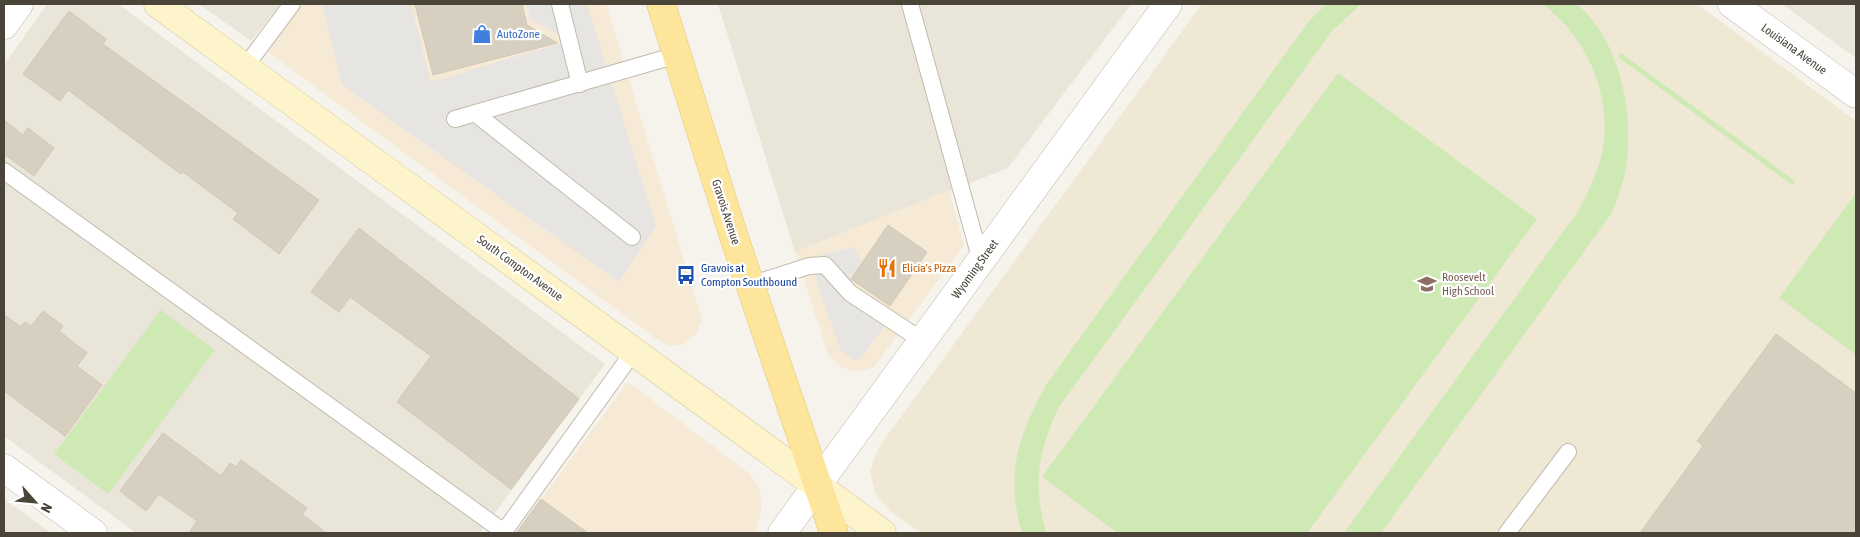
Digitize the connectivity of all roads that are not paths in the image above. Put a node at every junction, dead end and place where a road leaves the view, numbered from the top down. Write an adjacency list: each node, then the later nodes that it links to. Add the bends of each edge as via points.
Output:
1 (19, 4): 9 (street)
2 (158, 4): 11 (street, South Compton Avenue)
3 (292, 4): 11 (lane)
4 (560, 4): 12 (lane)
5 (661, 4): 10 (main road, Gravois Avenue)
6 (910, 4): 18 (lane)
7 (1168, 4): 18 (street, Wyoming Street)
8 (1738, 5): 13 (street, Louisiana Avenue)
9 (4, 25)
10 (677, 55): 12 (lane); 19 (main road, Gravois Avenue)
11 (244, 67): 21 (street, South Compton Avenue)
12 (580, 84): 14 (lane)
13 (1856, 94)
14 (476, 114): 15 (lane); 17 (lane)
15 (455, 119)
16 (4, 171): 26 (lane)
17 (632, 237)
18 (981, 261): 20 (street, Wyoming Street)
19 (750, 285): 20 (lane, via 809,266 825,265 850,293); 24 (main road, Gravois Avenue)
20 (923, 341): 24 (street, Wyoming Street)
21 (634, 351): 24 (street, South Compton Avenue); 26 (lane)
22 (1568, 452): 30 (lane)
23 (4, 468): 25 (street)
24 (818, 485): 27 (street, Wyoming Street); 28 (main road, Gravois Avenue); 29 (street, South Compton Avenue)
25 (93, 533)
26 (504, 533)
27 (782, 533)
28 (834, 533)
29 (882, 533)
30 (1507, 533)

